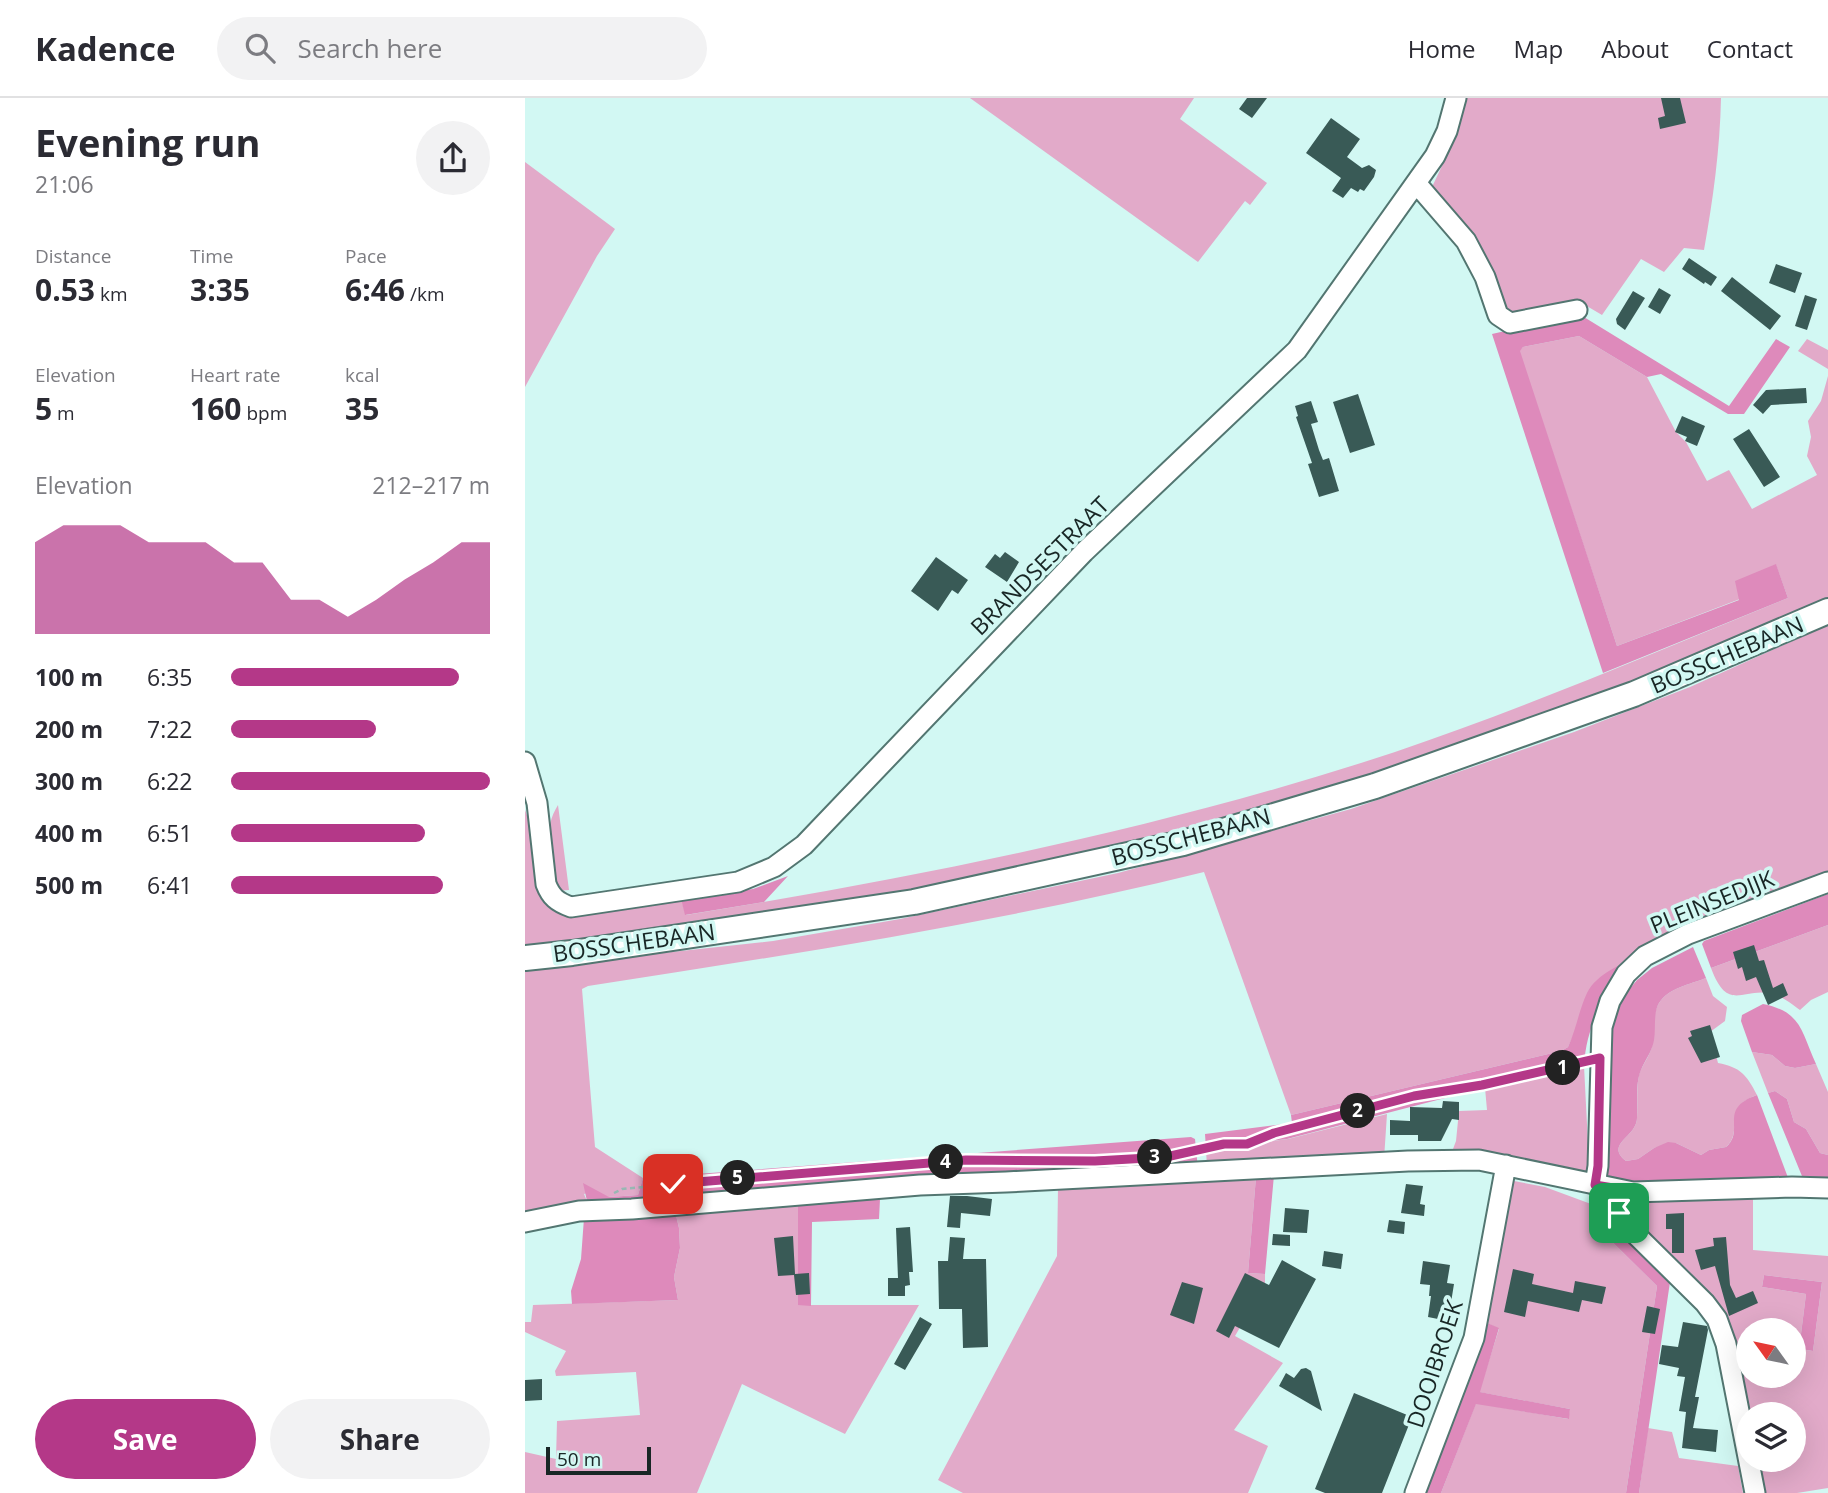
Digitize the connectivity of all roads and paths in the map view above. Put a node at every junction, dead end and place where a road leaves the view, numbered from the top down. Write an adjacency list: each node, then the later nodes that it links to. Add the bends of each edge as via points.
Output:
1 (1455, 98): 2 (street, BRANDSESTRAAT, via 1447,131)
2 (1416, 183): 3 (street, via 1466,241 1498,315 1510,323); 5 (street, BRANDSESTRAAT, via 1297,350 1084,552 804,845 774,867 738,882 571,907 558,902 546,884 537,803)
3 (1577, 310)
4 (1828, 611): 7 (main road, BOSSCHEBAAN, via 1634,694 1375,786 1182,843 914,902)
5 (525, 762)
6 (1828, 882): 8 (street, PLEINSEDIJK, via 1688,934 1645,956 1626,974 1610,1001)
7 (525, 958)
8 (1600, 1058): 9 (path, via 1414,1096 1247,1144 1224,1144); 12 (street, PLEINSEDIJK, via 1598,1166)
9 (1166, 1157)
10 (1069, 1161): 14 (path, via 966,1160 622,1189)
11 (1506, 1165): 12 (street); 15 (street, via 1479,1160 1408,1161 920,1185 579,1211); 16 (street, DOOIBROEK, via 1474,1338)
12 (1604, 1187): 13 (street, via 1633,1192); 17 (street, via 1627,1226 1717,1319)
13 (1828, 1188)
14 (611, 1195)
15 (526, 1223)
16 (1415, 1493)
17 (1755, 1493)

